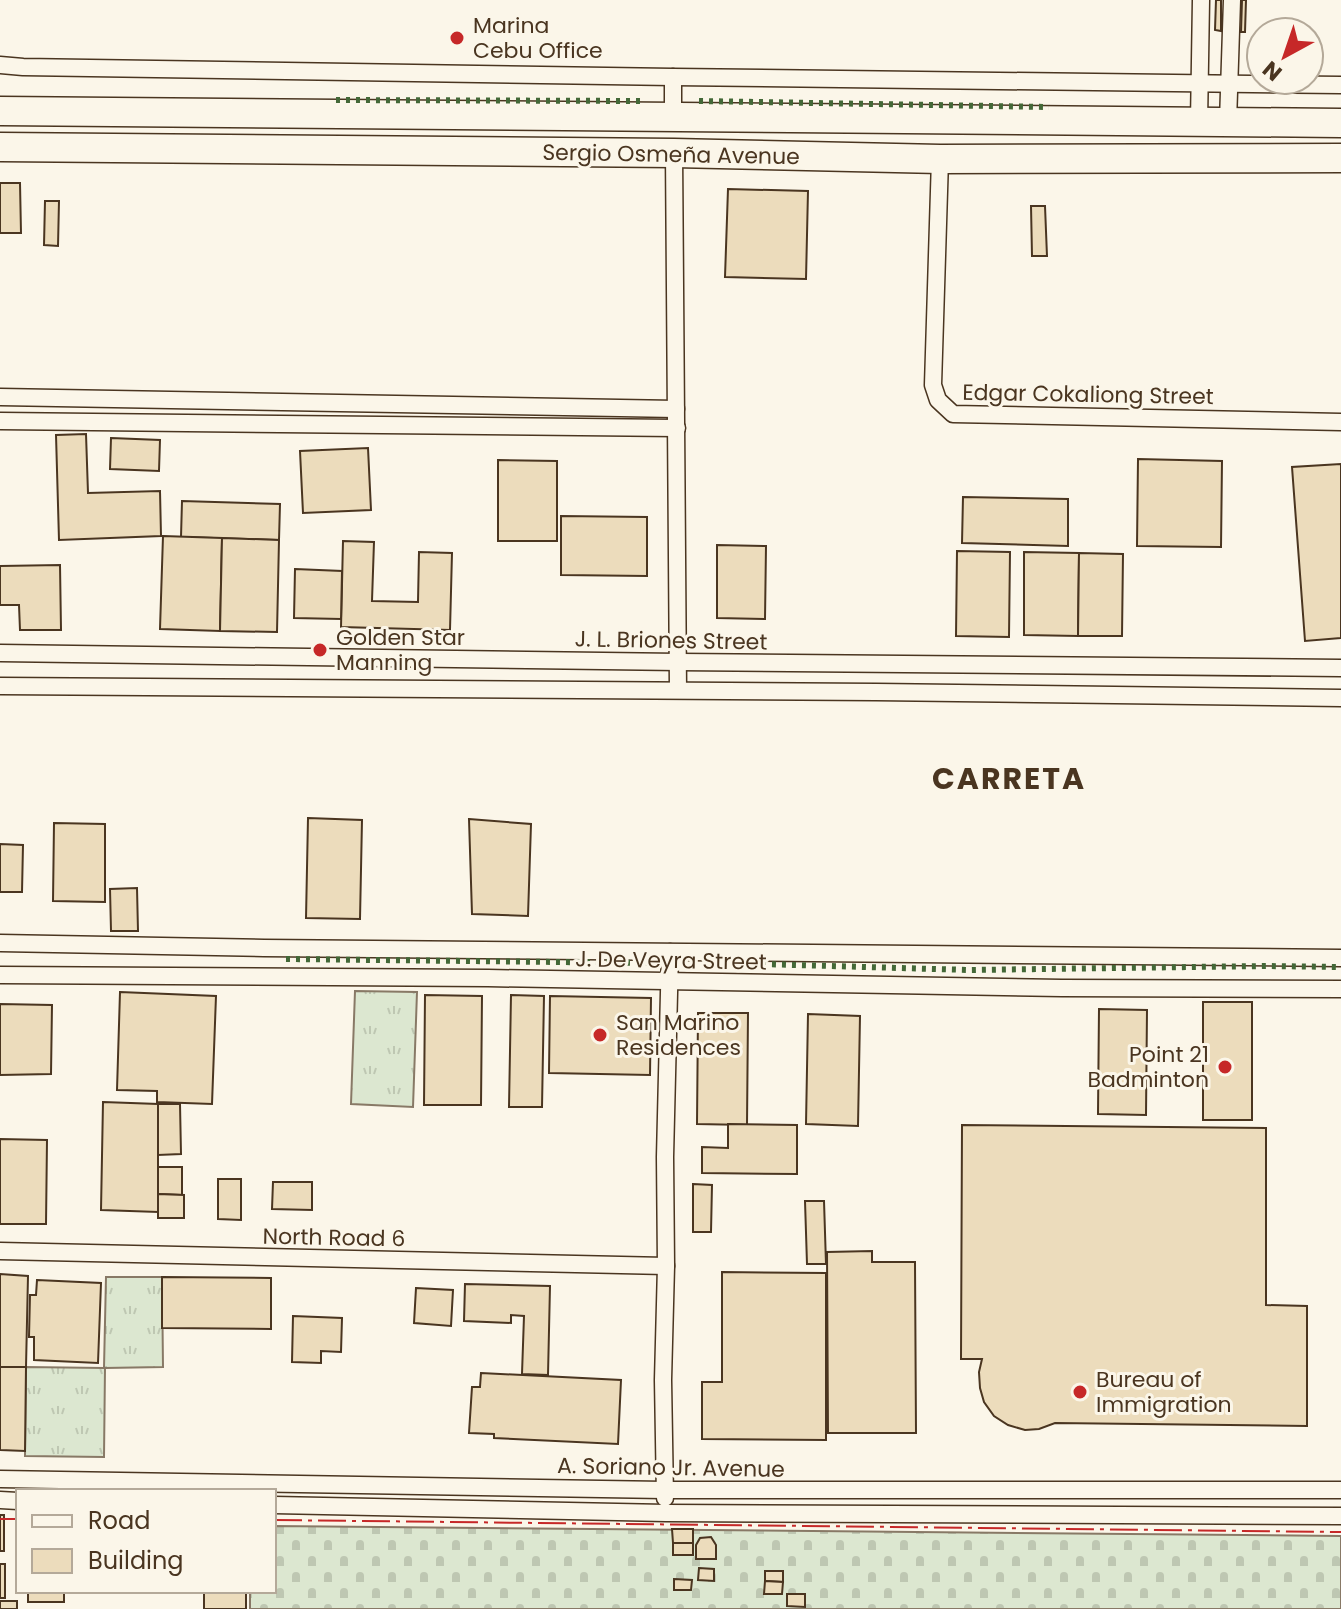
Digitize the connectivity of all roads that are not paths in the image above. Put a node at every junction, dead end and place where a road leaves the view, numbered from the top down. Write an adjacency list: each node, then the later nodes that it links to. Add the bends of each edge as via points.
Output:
1 (1201, 0): 5 (street)
2 (1232, 0): 6 (street)
3 (0, 65): 4 (street)
4 (673, 77): 5 (street); 9 (street)
5 (1199, 84): 6 (street); 10 (street)
6 (1230, 84): 7 (street); 11 (street)
7 (1341, 85)
8 (0, 111): 9 (highway, Sergio Osmeña Avenue)
9 (673, 118): 10 (highway, Sergio Osmeña Avenue)
10 (1199, 122): 11 (highway, Sergio Osmeña Avenue)
11 (1228, 122): 12 (highway, Sergio Osmeña Avenue)
12 (1341, 123)
13 (0, 147): 14 (highway, Sergio Osmeña Avenue)
14 (674, 153): 16 (highway, Sergio Osmeña Avenue); 19 (street)
15 (1341, 158): 16 (highway, Sergio Osmeña Avenue)
16 (940, 159): 21 (street, Edgar Cokaliong Street, via 933,385 938,400 953,414)
17 (0, 397): 18 (street)
18 (344, 402): 19 (street); 22 (street)
19 (676, 409): 23 (street)
20 (0, 421): 22 (street)
21 (1341, 422)
22 (344, 424): 23 (street)
23 (677, 428): 25 (street)
24 (0, 653): 25 (street, J. L. Briones Street)
25 (679, 662): 26 (street, J. L. Briones Street); 29 (street)
26 (1054, 665): 27 (street, J. L. Briones Street); 30 (street)
27 (1341, 668)
28 (0, 686): 29 (street)
29 (678, 690): 30 (street)
30 (1055, 694): 31 (street)
31 (1341, 698)
32 (0, 943): 33 (street, J. De Veyra Street)
33 (264, 948): 34 (street, J. De Veyra Street); 37 (street)
34 (670, 952): 35 (street, J. De Veyra Street); 38 (street)
35 (1341, 958)
36 (0, 975): 37 (street, J. De Veyra Street)
37 (267, 977): 38 (street, J. De Veyra Street)
38 (670, 981): 39 (street, J. De Veyra Street); 41 (street)
39 (1341, 989)
40 (0, 1251): 41 (street, North Road 6)
41 (666, 1266): 43 (street)
42 (0, 1479): 43 (street, A. Soriano Jr. Avenue)
43 (664, 1490): 44 (street, A. Soriano Jr. Avenue); 46 (street)
44 (1341, 1490)
45 (276, 1505): 46 (street, A. Soriano Jr. Avenue)
46 (666, 1513): 47 (street, A. Soriano Jr. Avenue)
47 (1341, 1516)

